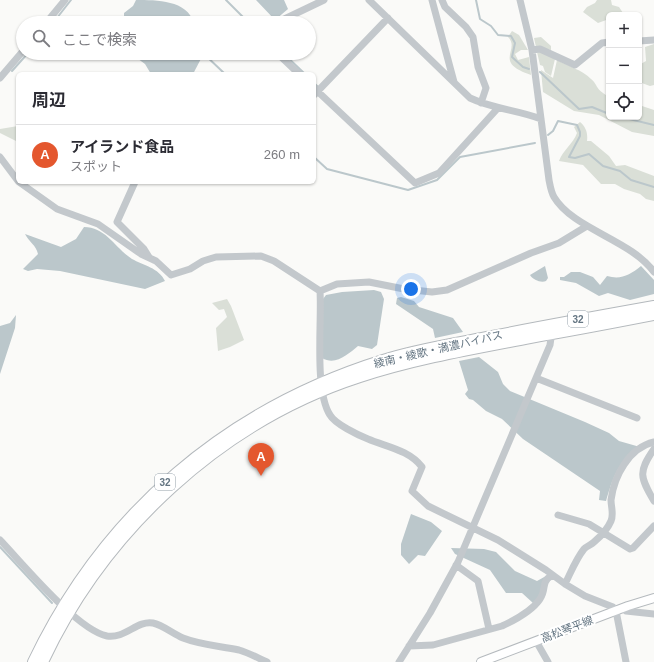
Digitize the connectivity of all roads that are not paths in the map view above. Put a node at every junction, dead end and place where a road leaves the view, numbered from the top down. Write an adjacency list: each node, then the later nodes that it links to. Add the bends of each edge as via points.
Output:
1 (65, 0): 7 (street)
2 (324, 0): 8 (street)
3 (432, 0): 18 (street)
4 (442, 0): 21 (street, via 445,7 466,27 472,37 478,67 486,88)
5 (520, 0): 13 (street)
6 (371, 1): 9 (street)
7 (52, 16)
8 (291, 16)
9 (388, 18): 18 (street); 19 (street)
10 (654, 40): 11 (street)
11 (642, 41)
12 (606, 42): 13 (street, via 575,65 540,49)
13 (532, 50): 23 (street)
14 (16, 59): 17 (street)
15 (284, 60): 16 (street)
16 (297, 72)
17 (0, 78)
18 (454, 83): 21 (street, via 470,98)
19 (316, 91)
20 (316, 93): 22 (street, via 415,184 440,173)
21 (481, 103): 22 (street)
22 (498, 108): 23 (street)
23 (541, 119): 28 (street, via 553,196 560,206)
24 (0, 157): 25 (street)
25 (16, 179)
26 (21, 184): 29 (street, via 57,209 98,224)
27 (134, 184): 29 (street, via 117,222 144,249)
28 (587, 226): 30 (street, via 639,257); 31 (street, via 559,243 447,290 432,292 369,282 337,284)
29 (148, 257): 31 (street, via 171,275 190,269 203,260 216,257 261,256 274,261)
30 (654, 272)
31 (320, 291): 36 (street)
32 (654, 306): 34 (highway, 綾南・綾歌・満濃バイパス / 32)
33 (654, 315): 34 (highway, 綾南・綾歌・満濃バイパス / 32)
34 (552, 329): 35 (street, via 550,345); 36 (highway, 綾南・綾歌・満濃バイパス / 32, via 440,346 385,359)
35 (536, 378): 37 (street); 43 (street)
36 (322, 387): 43 (street, via 323,400 330,416 336,421 362,436 390,446 416,460 422,467 413,487 414,495 428,506); 50 (highway, 綾南・綾歌・満濃バイパス / 32, via 290,396 234,429 169,478 116,532)
37 (637, 418)
38 (654, 442): 44 (street, via 646,444 622,466 611,501 612,520)
39 (654, 450): 40 (street, via 644,462 642,470 643,480)
40 (654, 501)
41 (558, 515): 44 (street, via 583,522)
42 (654, 526): 44 (street, via 630,549)
43 (474, 527): 46 (street); 47 (street)
44 (602, 533): 48 (street, via 581,554)
45 (0, 540): 50 (street, via 54,599)
46 (457, 564): 53 (street, via 478,581); 55 (street)
47 (552, 575): 48 (street); 53 (street, via 546,579 543,593 535,605 512,621)
48 (565, 584): 51 (street, via 585,596)
49 (654, 598): 51 (main road, 高松琴平線)
50 (66, 608): 56 (highway, 綾南・綾歌・満濃バイパス / 32); 57 (highway, 綾南・綾歌・満濃バイパス / 32); 58 (street, via 94,630 107,636 117,636 139,625 153,623 182,638 241,651)
51 (619, 609): 52 (street); 54 (main road, 高松琴平線); 62 (street)
52 (654, 614)
53 (489, 629): 55 (street, via 433,645)
54 (536, 641): 60 (main road, 高松琴平線); 61 (street)
55 (409, 646): 59 (street)
56 (33, 662)
57 (43, 662)
58 (267, 662)
59 (399, 662)
60 (481, 662)
61 (548, 662)
62 (626, 662)

